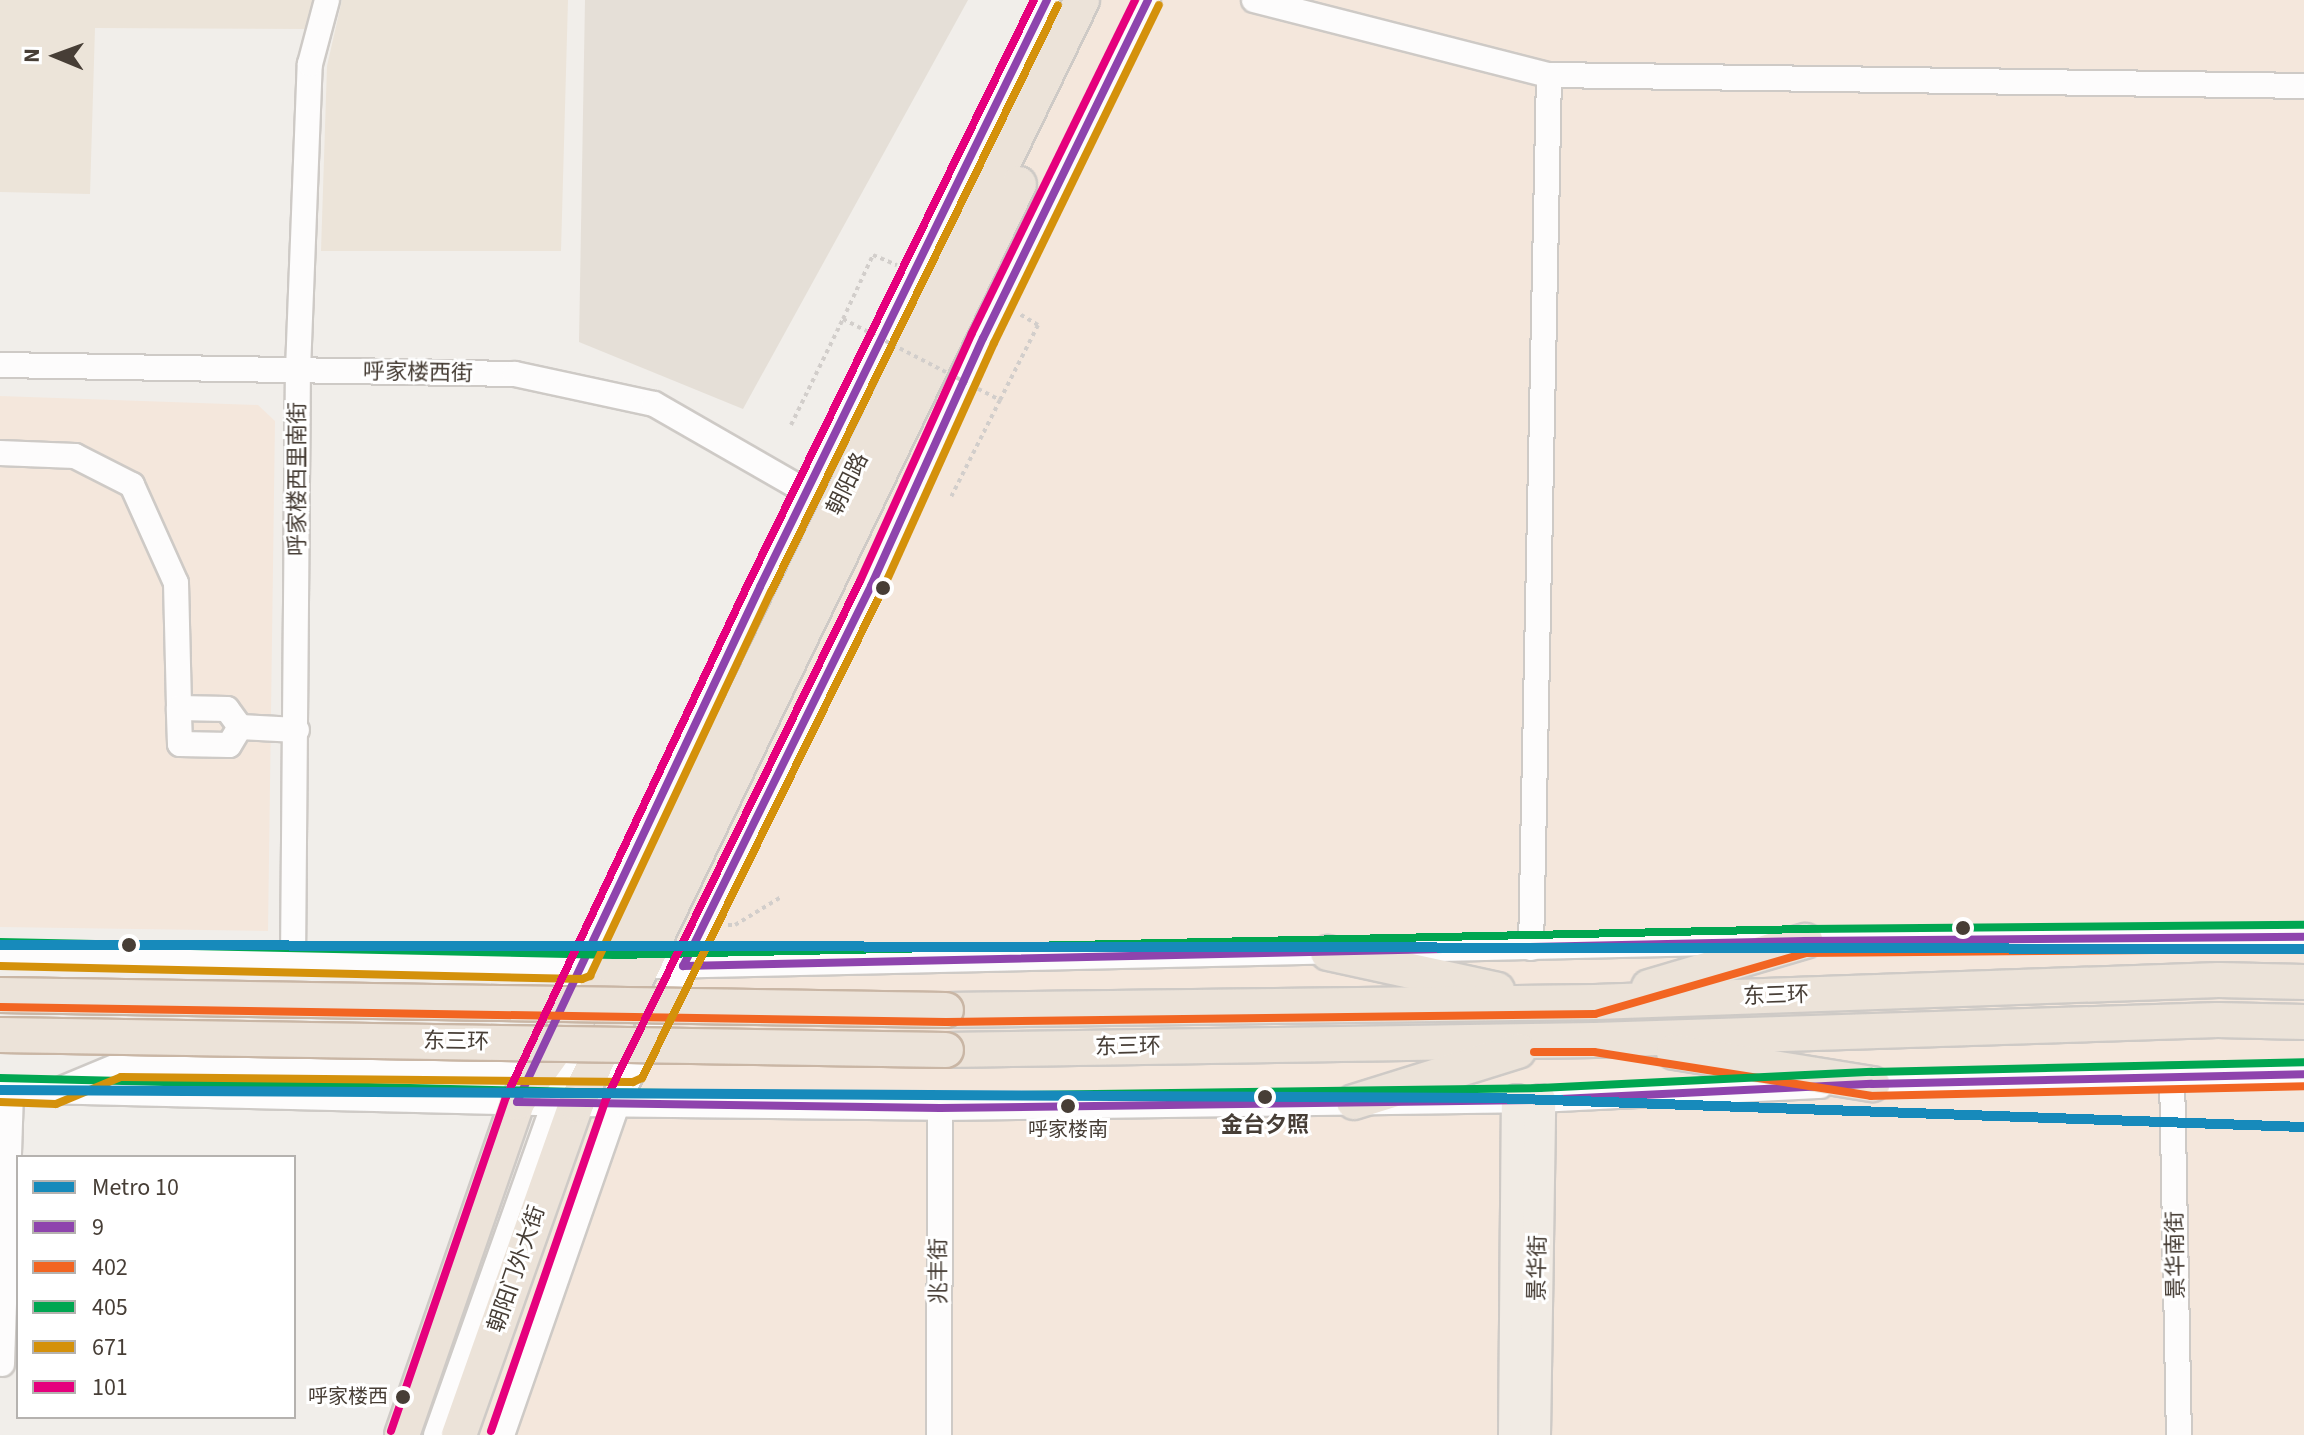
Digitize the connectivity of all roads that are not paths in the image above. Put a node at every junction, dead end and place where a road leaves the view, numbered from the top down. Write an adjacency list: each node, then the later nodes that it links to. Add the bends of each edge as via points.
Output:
1 (327, 0): 10 (street, 呼家楼西里南街, via 310,64)
2 (1047, 0): 12 (street, 朝阳路)
3 (1082, 0): 24 (highway, 朝阳路)
4 (1107, 0): 24 (highway, 朝阳路)
5 (1148, 0): 23 (street, via 983,338 871,586)
6 (1254, 0): 7 (street)
7 (1549, 75): 8 (street); 18 (street)
8 (2304, 86)
9 (0, 365): 10 (street, 呼家楼西街)
10 (298, 370): 12 (street, 呼家楼西街, via 515,374 654,404); 15 (street, 呼家楼西里南街)
11 (0, 453): 13 (street, via 75,456 132,485 176,583)
12 (809, 493): 24 (street, 朝阳路, via 760,587)
13 (179, 708): 14 (street, via 227,709); 14 (street, via 180,744 229,745)
14 (240, 727): 15 (street)
15 (297, 730): 21 (street, 呼家楼西里南街)
16 (2304, 937): 17 (street)
17 (1805, 941): 18 (street); 28 (highway)
18 (1531, 948): 19 (street)
19 (1328, 953): 23 (street); 27 (highway)
20 (0, 954): 21 (street)
21 (293, 961): 22 (street)
22 (485, 965): 24 (street); 33 (street)
23 (683, 966): 24 (street); 35 (street, 朝阳门外大街)
24 (613, 967): 34 (highway); 34 (highway)
25 (2304, 982): 28 (highway, 东三环, via 2219,980)
26 (0, 995): 27 (highway, 东三环, bridge, via 946,1010)
27 (1556, 1002): 28 (highway, 东三环)
28 (1595, 1002)
29 (2304, 1022): 32 (highway, 东三环, via 2218,1020)
30 (0, 1035): 31 (highway, 东三环, bridge, via 946,1050)
31 (1555, 1040): 32 (highway, 东三环); 44 (highway)
32 (1595, 1040): 38 (highway)
33 (480, 1069): 34 (street); 40 (street, via 119,1065); 42 (street)
34 (558, 1070): 35 (street); 43 (highway); 45 (highway, 朝阳门外大街)
35 (633, 1070): 46 (street, 朝阳门外大街)
36 (2304, 1074): 37 (street)
37 (2172, 1075): 38 (street); 56 (street, 景华南街)
38 (1872, 1084): 41 (street)
39 (5, 1090): 40 (street); 48 (street)
40 (54, 1092): 42 (street)
41 (1528, 1100): 44 (street); 54 (main road, 景华街); 55 (main road, 景华街)
42 (478, 1102): 43 (street)
43 (517, 1102): 45 (street); 49 (highway)
44 (1354, 1102): 47 (street)
45 (564, 1104): 46 (street); 50 (street); 51 (highway, 朝阳门外大街)
46 (617, 1104): 47 (street); 52 (street, 朝阳门外大街)
47 (940, 1108): 53 (street, 兆丰街)
48 (2, 1364)
49 (402, 1435)
50 (436, 1435)
51 (459, 1435)
52 (502, 1435)
53 (939, 1435)
54 (1514, 1435)
55 (1535, 1435)
56 (2179, 1435)

